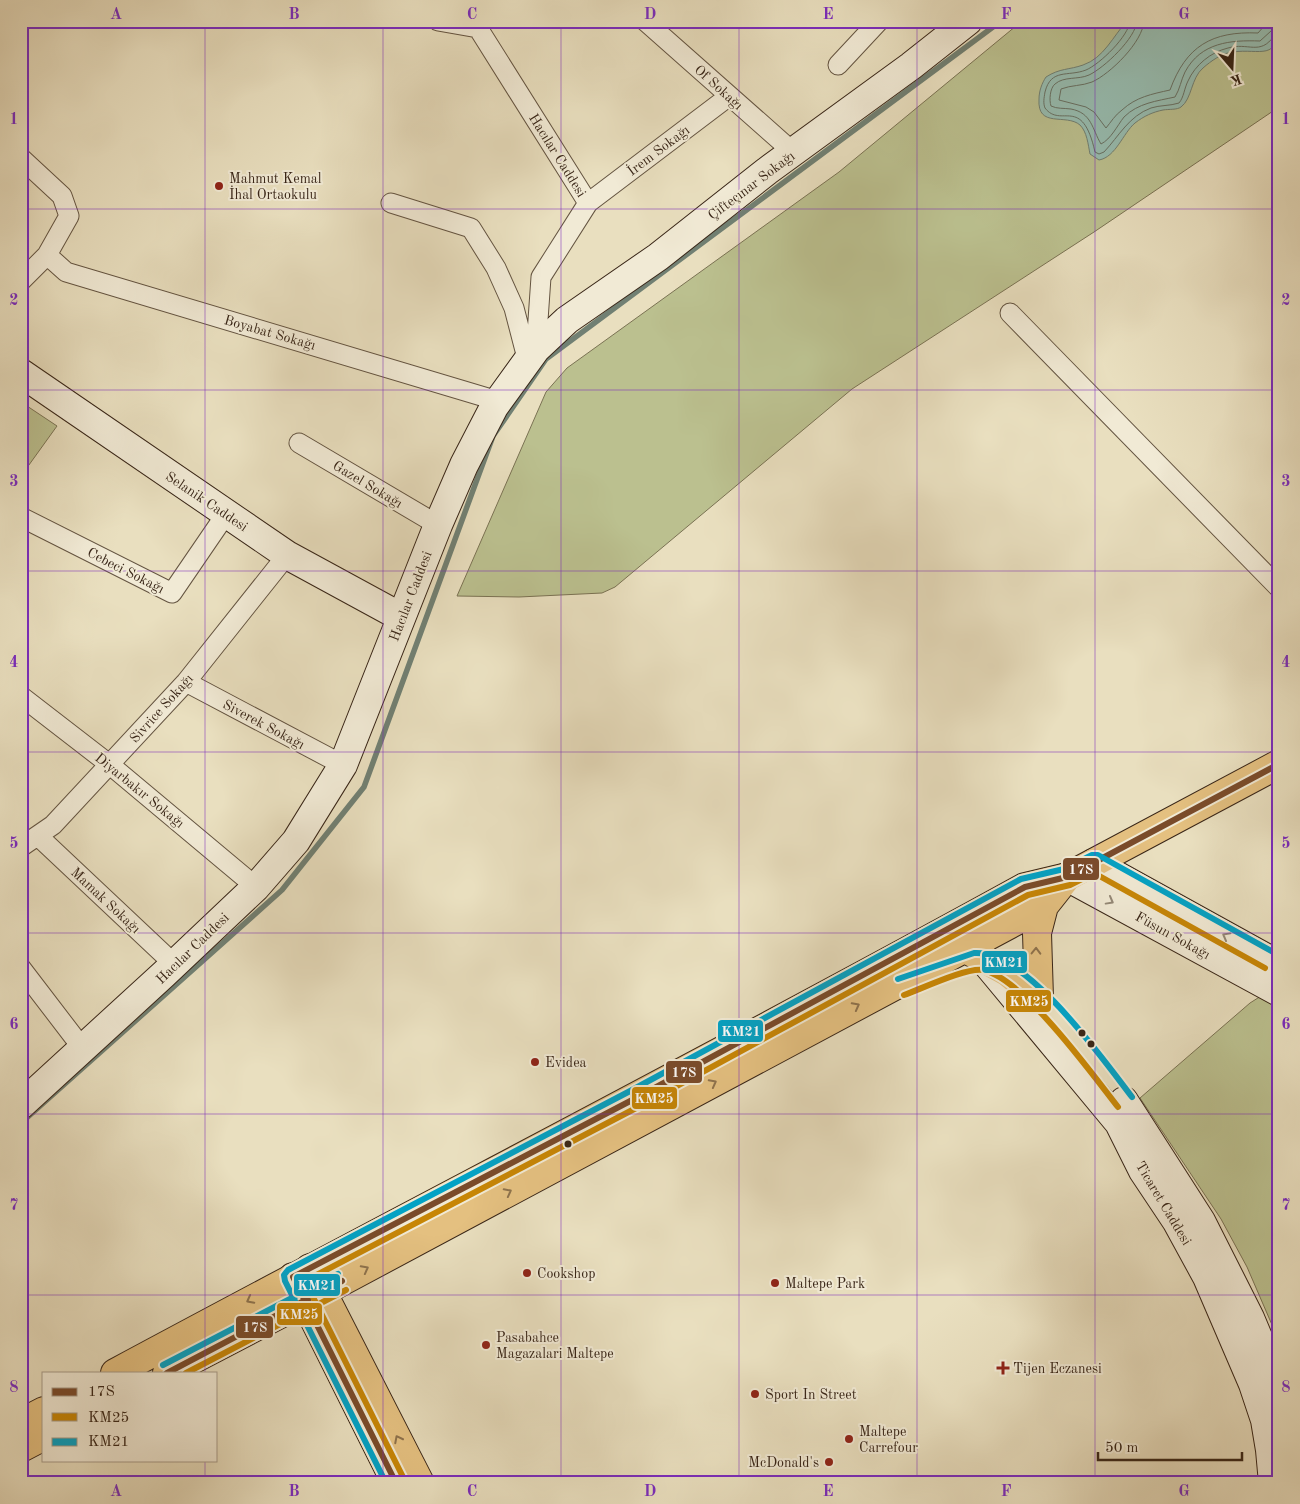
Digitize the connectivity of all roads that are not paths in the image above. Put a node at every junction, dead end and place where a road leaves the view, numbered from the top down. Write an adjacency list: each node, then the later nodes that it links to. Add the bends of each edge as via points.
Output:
1 (438, 21): 5 (street)
2 (646, 21): 7 (street, Of Sokağı)
3 (879, 21): 6 (street)
4 (968, 21): 8 (street, Çifteçınar Sokağı)
5 (478, 25): 11 (street, Hacılar Caddesi)
6 (838, 65)
7 (728, 97): 8 (street, Of Sokağı); 11 (street, İrem Sokağı)
8 (793, 152): 15 (street, Çifteçınar Sokağı, via 658,257 567,320)
9 (21, 158): 12 (street, via 62,196 69,216)
10 (391, 203): 15 (street, via 470,228 496,268)
11 (588, 204): 15 (street, Hacılar Caddesi, via 541,277)
12 (46, 255): 13 (street); 17 (street, Boyabat Sokağı, via 66,272)
13 (21, 281)
14 (1010, 313): 23 (street)
15 (532, 356): 17 (street, Hacılar Caddesi)
16 (21, 372): 19 (street, Selanik Caddesi)
17 (498, 401): 21 (street, Hacılar Caddesi, via 464,465)
18 (299, 443): 21 (street, Gazel Sokağı)
19 (226, 514): 20 (street, Cebeci Sokağı, via 172,593); 22 (street, Selanik Caddesi)
20 (21, 517)
21 (438, 525): 24 (street, Hacılar Caddesi)
22 (287, 556): 24 (street, Selanik Caddesi); 25 (street, Sivrice Sokağı)
23 (1279, 588)
24 (401, 617): 29 (street, Hacılar Caddesi)
25 (186, 682): 27 (street, Sivrice Sokağı); 29 (street, Siverek Sokağı)
26 (21, 696): 27 (street, Diyarbakır Sokağı)
27 (109, 764): 30 (street, Sivrice Sokağı, via 53,825); 34 (street, Diyarbakır Sokağı)
28 (1279, 764): 32 (main road)
29 (343, 765): 34 (street, Hacılar Caddesi, via 296,841)
30 (38, 836): 31 (street, Sivrice Sokağı); 37 (street, Mamak Sokağı)
31 (21, 847)
32 (1094, 863): 33 (main road); 38 (street, Füsun Sokağı, one-way to 32)
33 (1067, 877): 35 (main road); 36 (main road, via 1025,887); 40 (street, Füsun Sokağı, one-way to 40)
34 (256, 887): 37 (street, Hacılar Caddesi)
35 (1044, 906): 36 (main road); 41 (main road, one-way to 35, via 1037,933)
36 (973, 942): 41 (main road); 44 (main road, via 645,1093); 45 (main road, one-way to 36); 55 (street, Ticaret Caddesi, via 1119,1123 1143,1171 1178,1222 1207,1277 1253,1384 1265,1420)
37 (175, 965): 42 (street, Hacılar Caddesi)
38 (1279, 965)
39 (21, 968): 42 (street)
40 (1279, 992)
41 (1039, 998): 48 (street, Ticaret Caddesi, via 1125,1102 1201,1221 1250,1318)
42 (84, 1049): 43 (street, Hacılar Caddesi)
43 (21, 1105)
44 (301, 1273): 45 (main road); 46 (main road, one-way to 46)
45 (313, 1297): 47 (main road); 53 (main road); 54 (main road, one-way to 45)
46 (117, 1372)
47 (168, 1372)
48 (1279, 1387)
49 (42, 1412): 50 (main road)
50 (21, 1423)
51 (42, 1437): 52 (main road)
52 (21, 1448)
53 (396, 1483)
54 (420, 1483)
55 (1273, 1483)

